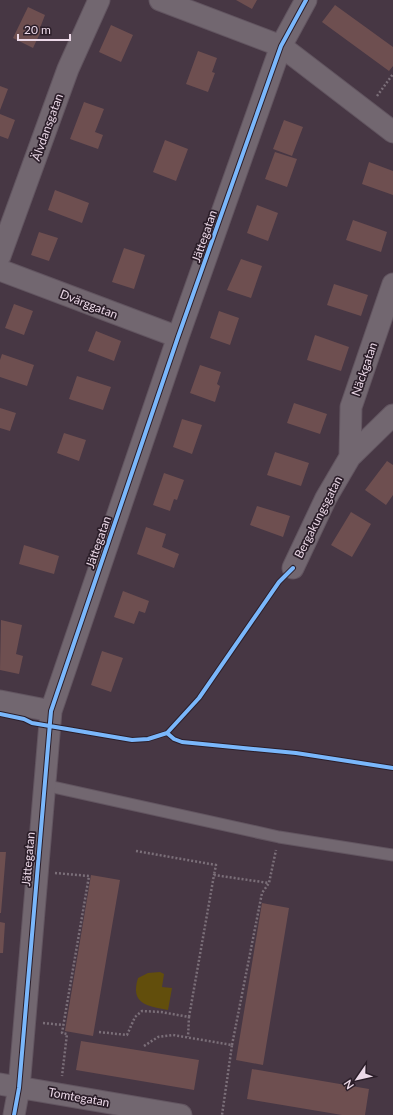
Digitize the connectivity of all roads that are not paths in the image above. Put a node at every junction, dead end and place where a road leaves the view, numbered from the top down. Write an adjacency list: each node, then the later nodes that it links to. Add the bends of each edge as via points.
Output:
1 (99, 0): 6 (street, Älvdansgatan, via 68,69)
2 (160, 0): 4 (street)
3 (306, 0): 4 (street, Jättegatan)
4 (281, 46): 5 (street); 9 (street, Jättegatan)
5 (393, 132)
6 (0, 256)
7 (0, 270): 9 (street, Dvärggatan)
8 (393, 284): 11 (street, Näckgatan, via 351,407)
9 (178, 337): 14 (street, Jättegatan)
10 (393, 415): 11 (street, Bergakungsgatan)
11 (350, 457): 12 (street, Bergakungsgatan, via 326,498)
12 (293, 568)
13 (0, 701): 14 (street)
14 (51, 711): 15 (street, Jättegatan)
15 (44, 785): 16 (lane, via 279,837); 17 (street, Jättegatan, via 37,872)
16 (393, 855)
17 (9, 1086): 18 (street, Jättegatan); 19 (street, Tomtegatan)
18 (14, 1115)
19 (182, 1115)

